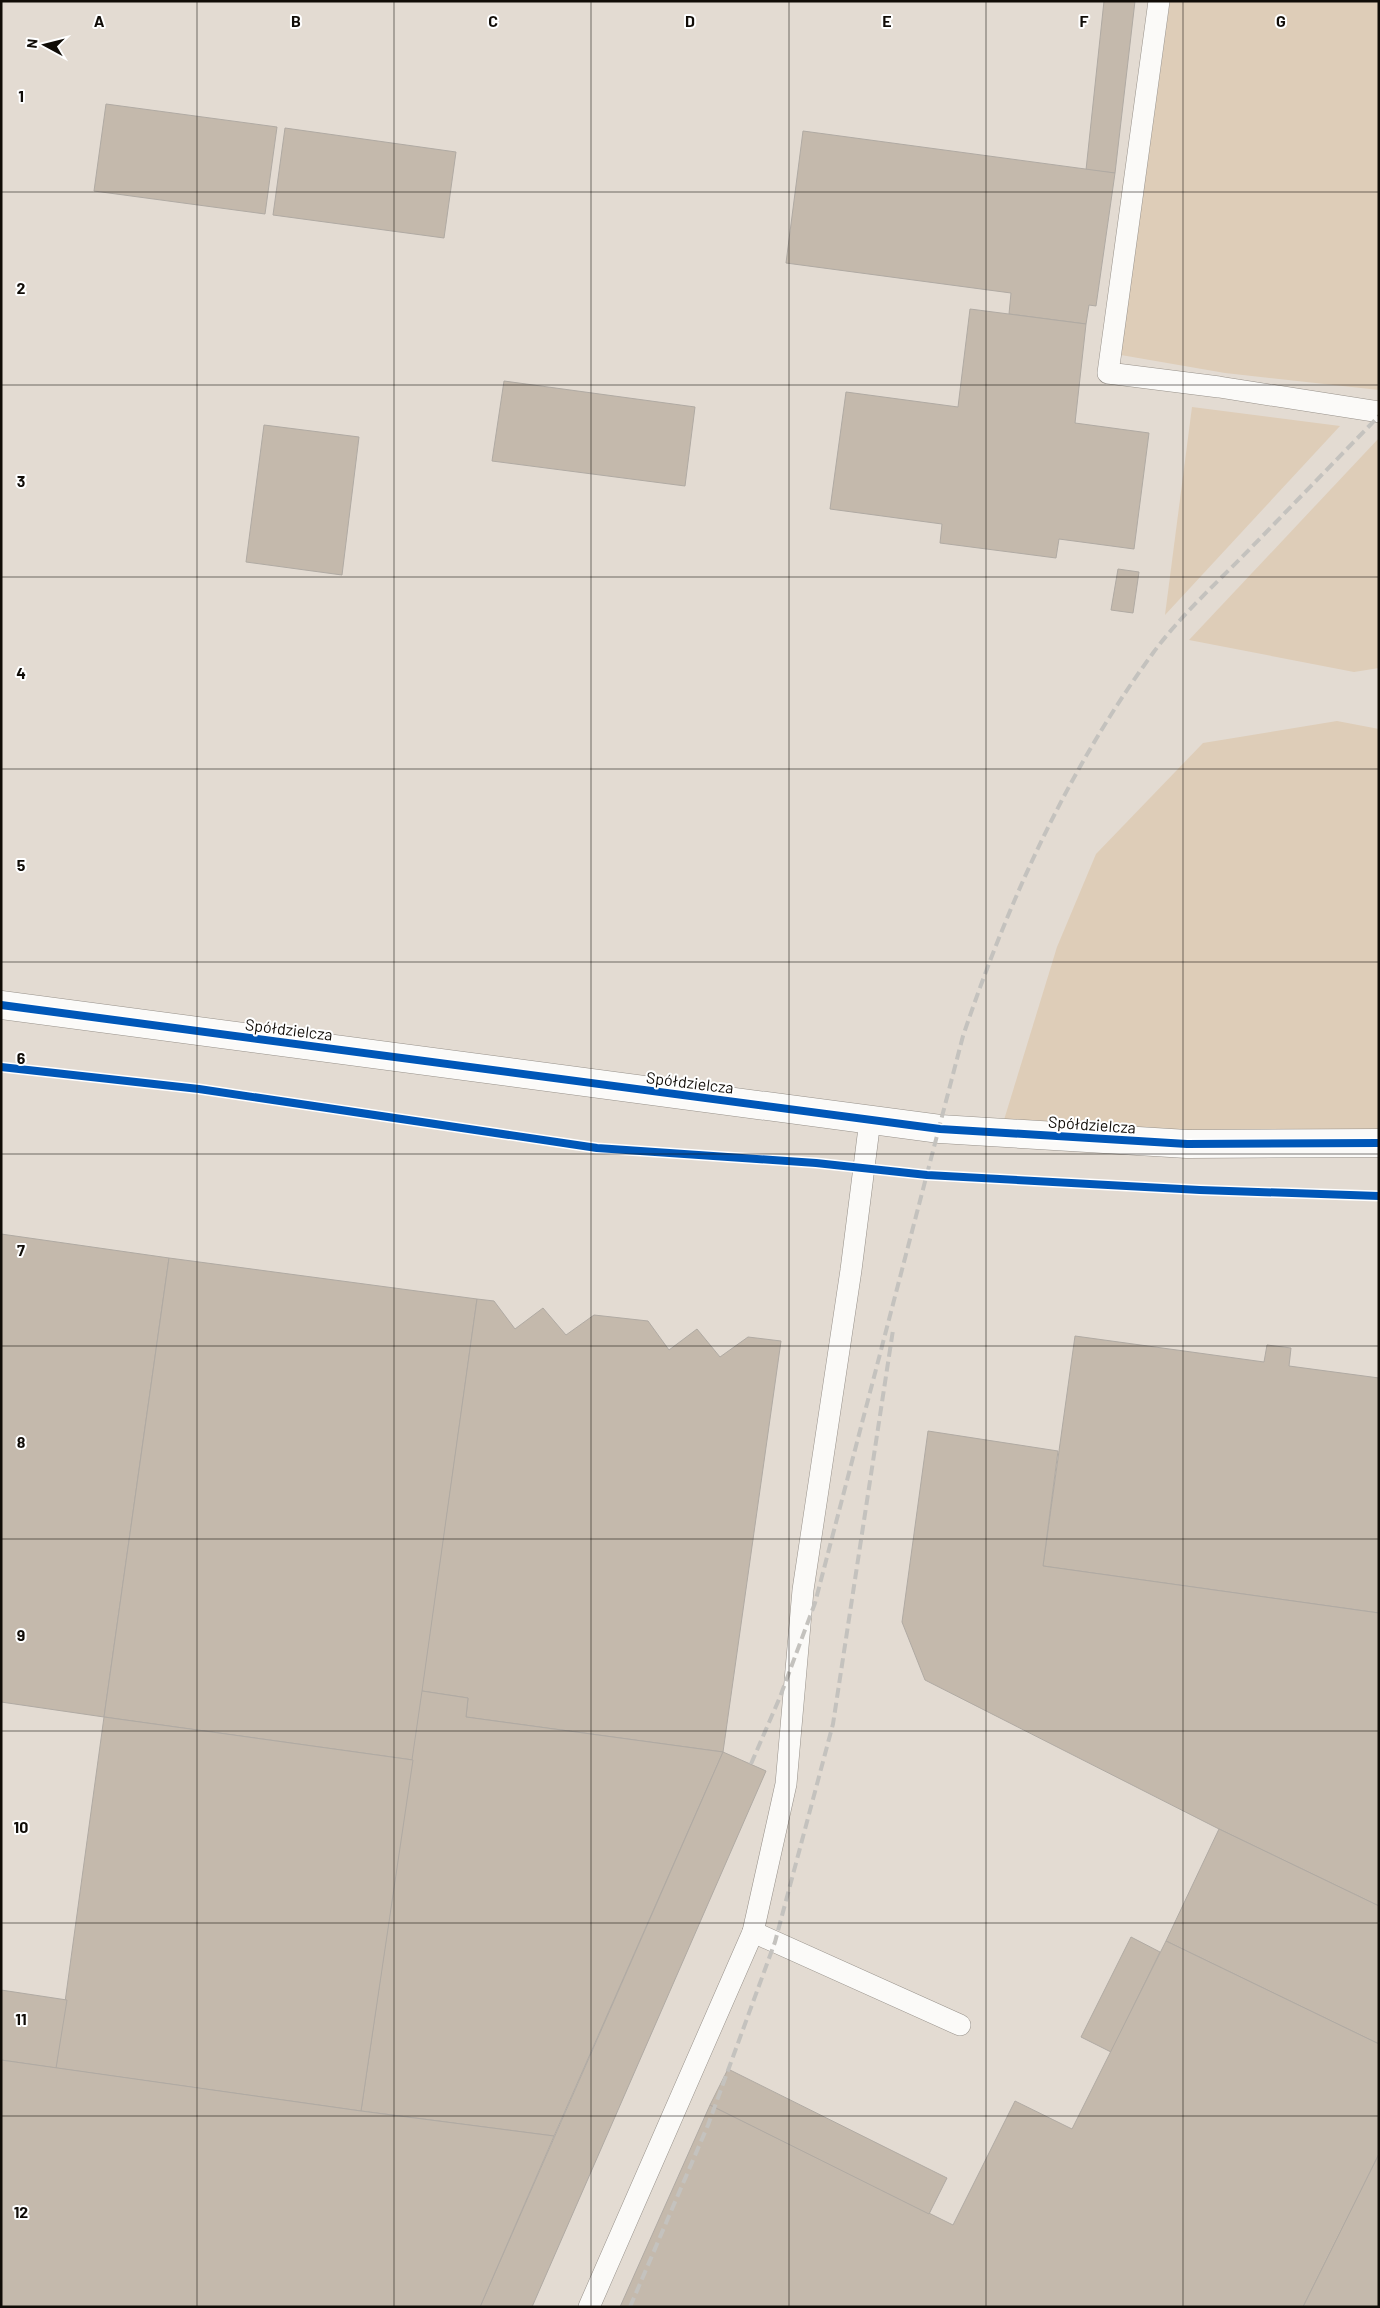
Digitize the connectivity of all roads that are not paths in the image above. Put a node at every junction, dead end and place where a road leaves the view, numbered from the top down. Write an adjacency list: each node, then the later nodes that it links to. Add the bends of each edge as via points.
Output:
1 (1159, 1): 2 (lane, via 1108,373)
2 (1379, 412)
3 (1, 1005): 4 (street, Spółdzielcza)
4 (870, 1120): 5 (street, Spółdzielcza, via 940,1129 1187,1144); 6 (lane, via 803,1590 786,1784)
5 (1379, 1143)
6 (753, 1932): 7 (lane); 8 (lane)
7 (960, 2026)
8 (590, 2307)

